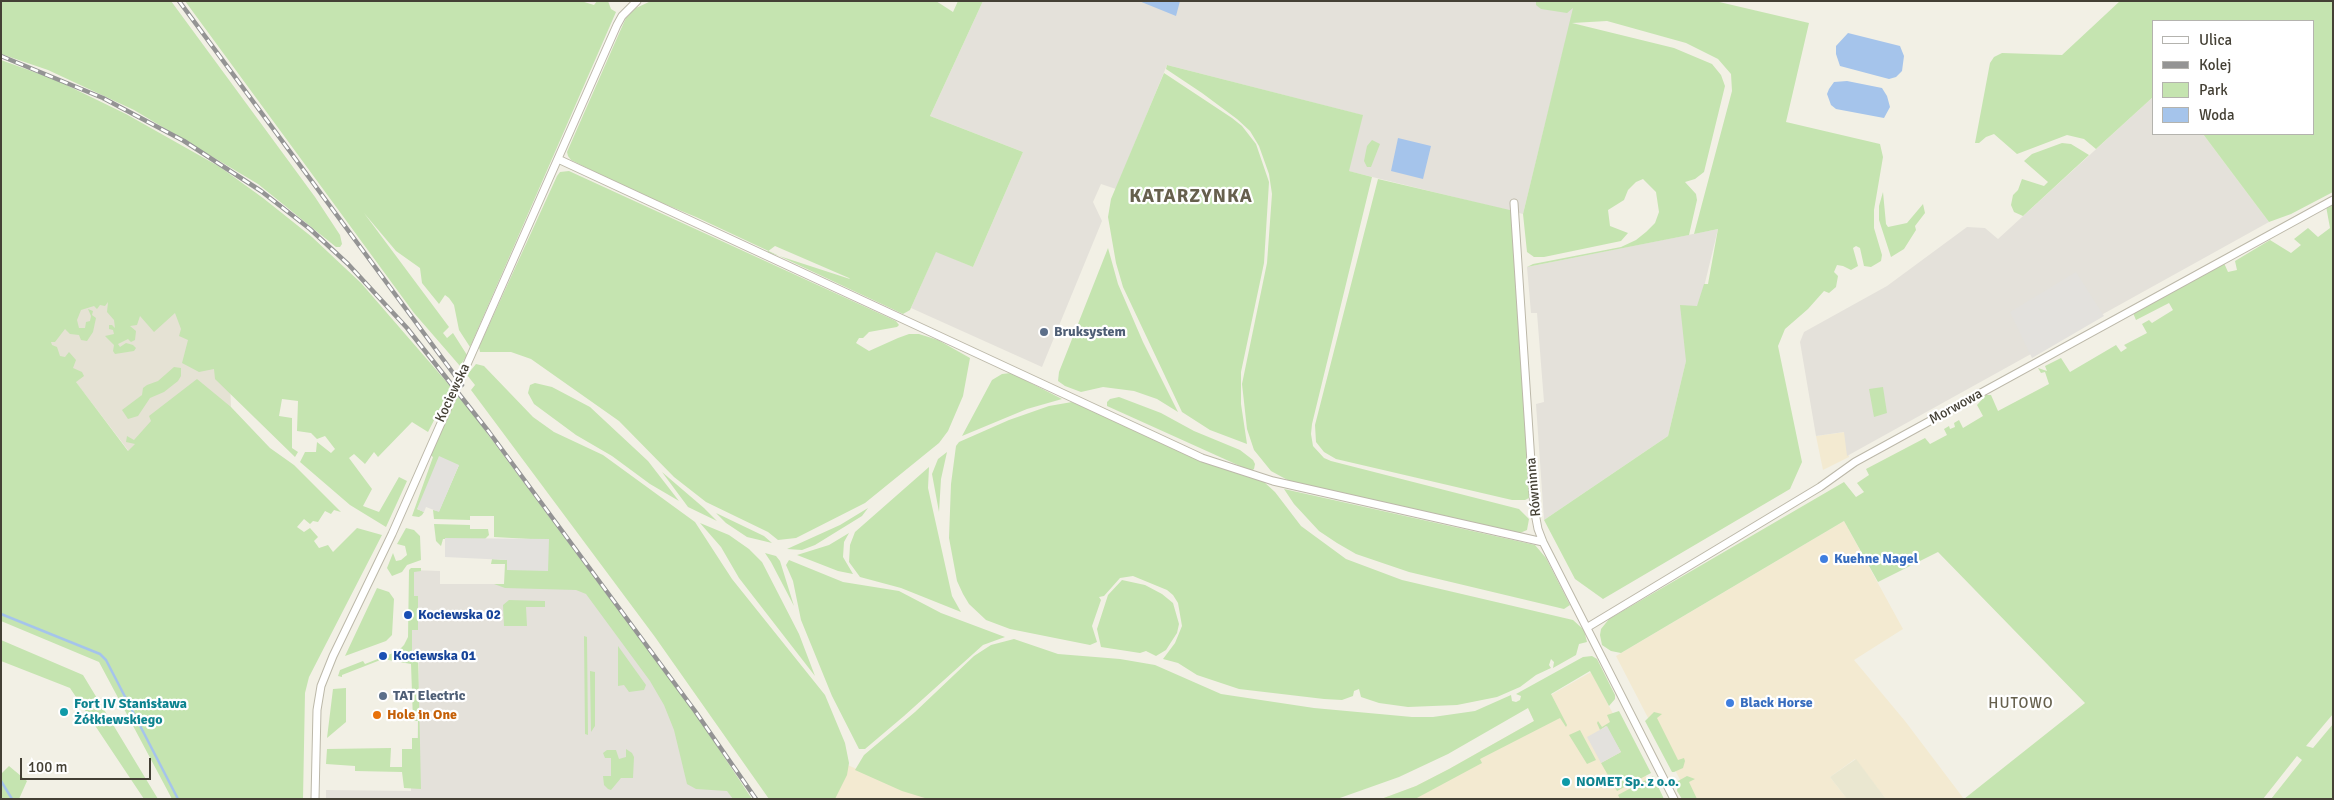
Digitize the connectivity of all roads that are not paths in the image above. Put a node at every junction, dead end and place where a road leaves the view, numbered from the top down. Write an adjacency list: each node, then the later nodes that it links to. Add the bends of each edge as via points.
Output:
1 (638, 1): 2 (street, Kociewska, via 617,25)
2 (558, 159): 5 (street, via 1202,458 1273,482); 7 (street, Kociewska, via 321,686 317,710)
3 (2333, 200): 6 (street, Morwowa, via 1855,462 1820,487)
4 (1514, 202): 5 (street, Równinna, via 1534,508)
5 (1543, 542): 6 (street, Równinna)
6 (1588, 628): 8 (street, Równinna)
7 (314, 799)
8 (1674, 799)

